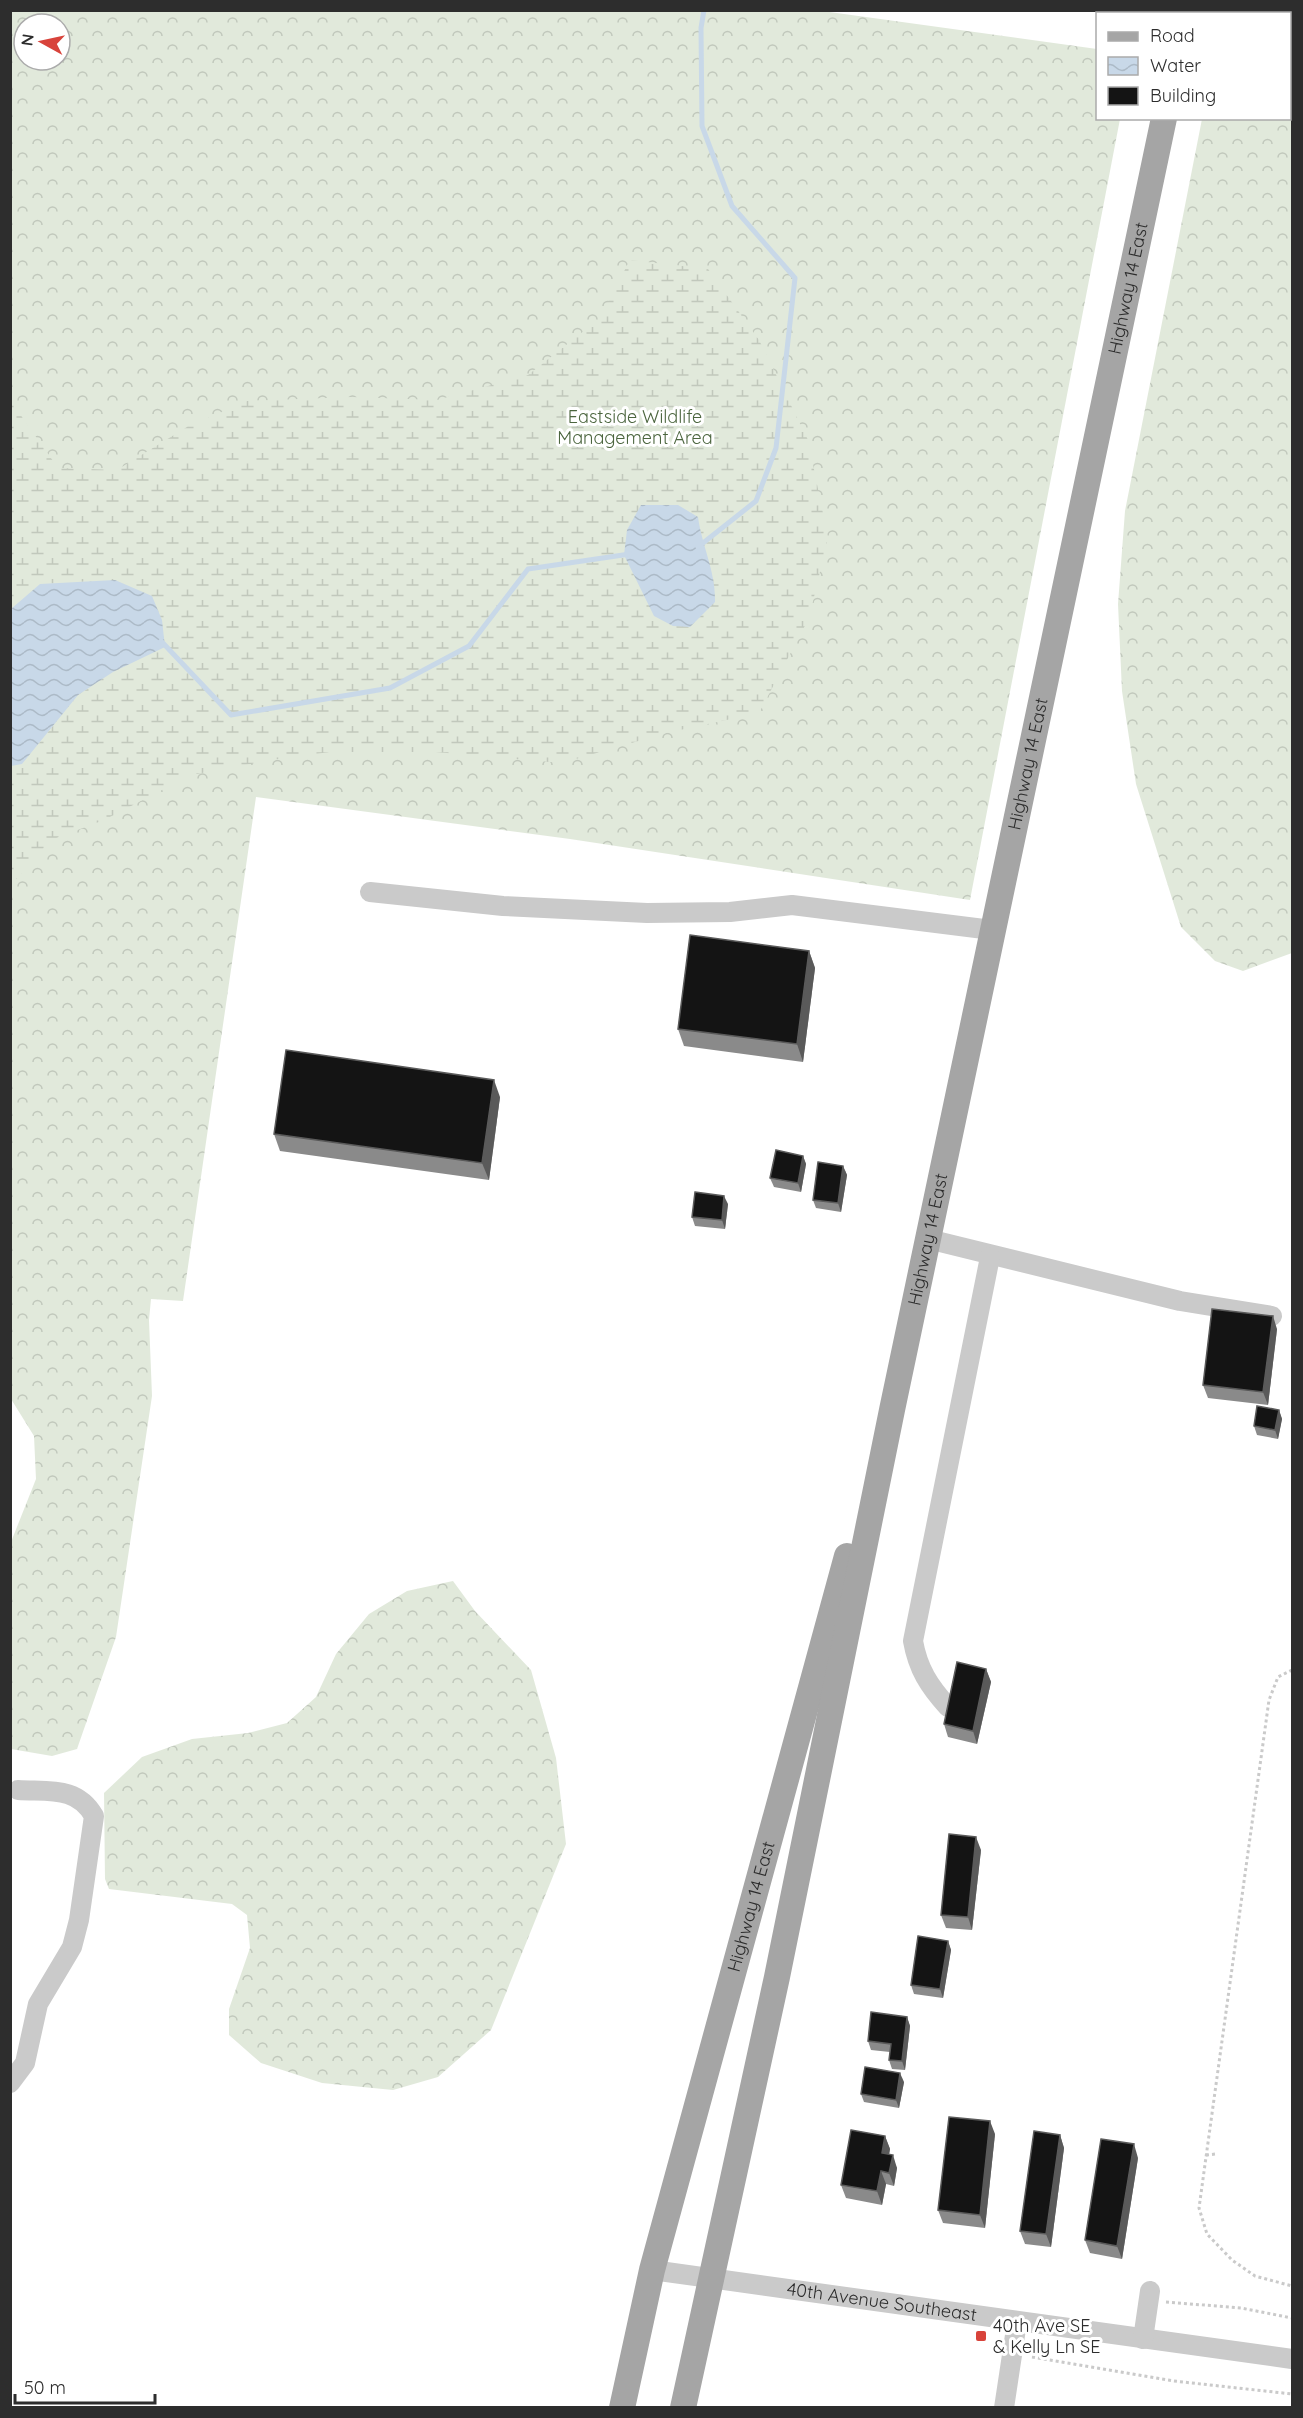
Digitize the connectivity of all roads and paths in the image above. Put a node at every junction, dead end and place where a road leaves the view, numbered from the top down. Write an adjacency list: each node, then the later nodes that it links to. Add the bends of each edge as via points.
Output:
1 (1164, 120): 3 (main road, Highway 14 East)
2 (370, 892): 3 (street, via 503,906 646,913 730,912 792,905)
3 (992, 930): 4 (main road, Highway 14 East)
4 (928, 1239): 5 (street); 7 (main road, Highway 14 East)
5 (990, 1257): 6 (street, via 1180,1301); 9 (street, via 912,1641 917,1663 930,1687)
6 (1272, 1316)
7 (892, 1410): 14 (main road, Highway 14 East, via 846,1559); 15 (main road, Highway 14 East)
8 (1293, 1670): 13 (path, via 1278,1677 1269,1700)
9 (948, 1707)
10 (18, 1790): 11 (street, via 73,1795 94,1816 72,1947 38,2004 25,2062)
11 (10, 2083)
12 (1216, 2154): 13 (path)
13 (1206, 2155): 16 (path, via 1199,2208 1208,2234 1232,2260 1255,2276)
14 (652, 2270): 15 (street, 40th Avenue Southeast); 24 (main road, Highway 14 East)
15 (712, 2279): 19 (street, 40th Avenue Southeast); 25 (main road, Highway 14 East)
16 (1293, 2286)
17 (1150, 2297): 18 (path); 20 (street)
18 (1293, 2318)
19 (1017, 2322): 20 (street, 40th Avenue Southeast); 21 (street)
20 (1143, 2339): 22 (street, 40th Avenue Southeast)
21 (1012, 2354): 23 (path, via 1174,2381); 26 (street)
22 (1293, 2359)
23 (1293, 2394)
24 (622, 2408)
25 (683, 2408)
26 (1005, 2408)

